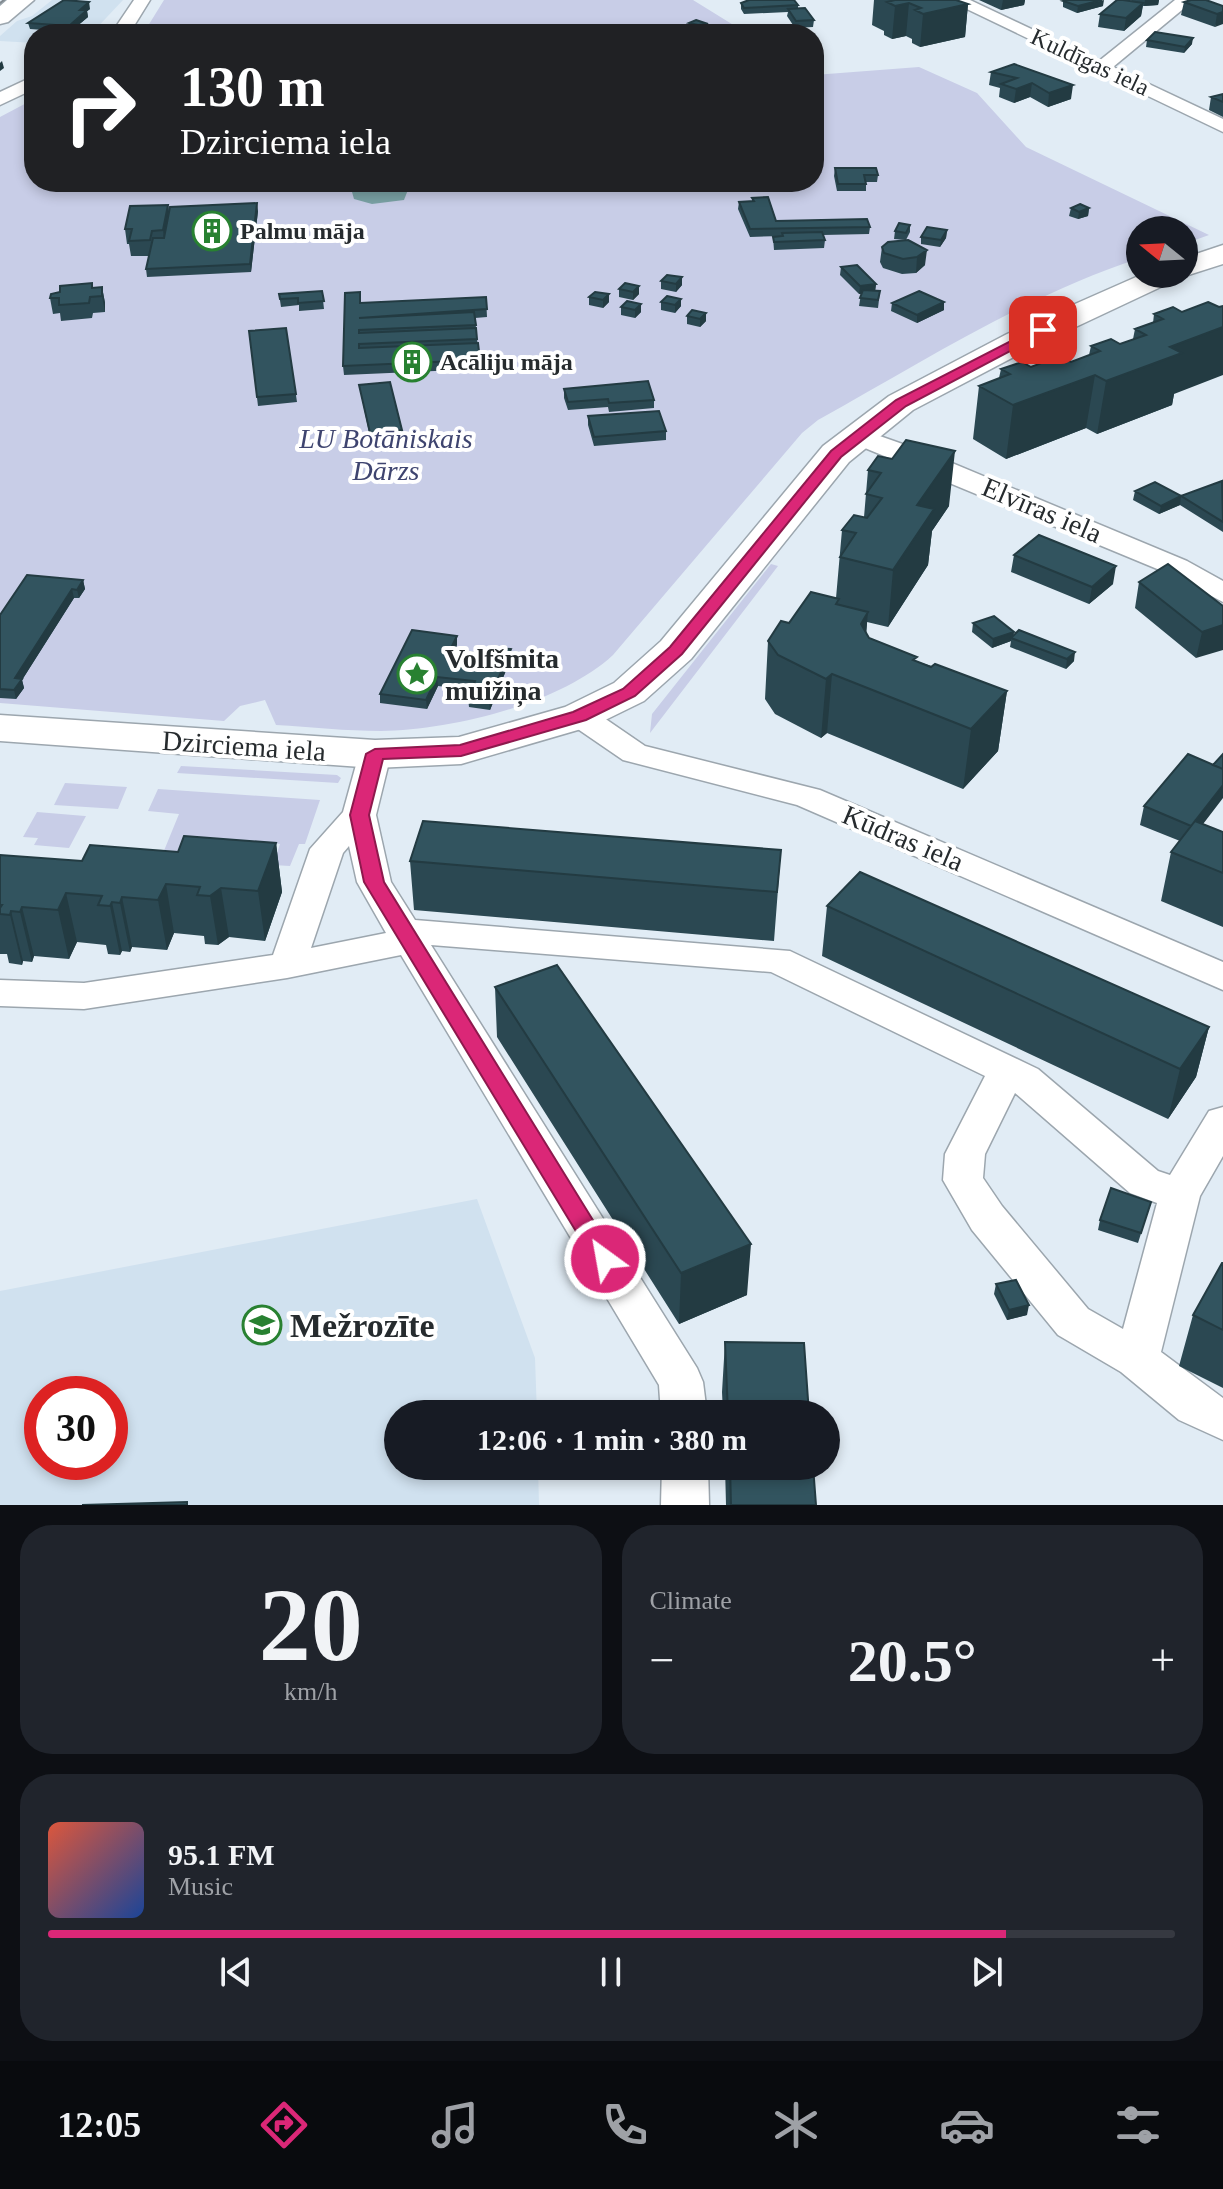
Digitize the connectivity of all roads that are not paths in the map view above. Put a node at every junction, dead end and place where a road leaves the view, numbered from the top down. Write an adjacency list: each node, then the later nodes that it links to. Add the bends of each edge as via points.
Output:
1 (22, 0): 6 (street)
2 (142, 0): 7 (street)
3 (956, 0): 8 (street, Kuldīgas iela)
4 (1186, 0): 5 (street); 8 (street)
5 (1207, 7)
6 (0, 17)
7 (126, 24)
8 (1101, 68): 11 (street, Kuldīgas iela)
9 (24, 87): 10 (street)
10 (0, 99)
11 (1223, 126)
12 (1223, 254): 13 (street)
13 (1198, 263)
14 (1138, 288): 15 (street, Dzirciema iela, via 1007,347 901,403)
15 (857, 436): 16 (street, Elvīras iela, via 1177,567); 17 (street, Dzirciema iela, via 836,454 676,650 629,692)
16 (1223, 593)
17 (580, 716): 19 (street, Dzirciema iela, via 461,750); 23 (street, Kūdras iela, via 634,753 808,797)
18 (0, 728): 19 (street, Dzirciema iela)
19 (375, 754): 20 (street)
20 (359, 815): 21 (street, via 374,882); 22 (street, via 327,849)
21 (406, 936): 22 (street); 25 (street, via 777,960); 29 (street, via 681,1382)
22 (287, 965): 24 (street, via 84,996)
23 (1223, 977)
24 (0, 993)
25 (1007, 1070): 27 (street, via 1144,1182); 28 (street, via 965,1154 963,1180 987,1218 1073,1322)
26 (1223, 1122): 27 (street)
27 (1180, 1194): 28 (street)
28 (1137, 1359): 30 (street, via 1195,1406)
29 (683, 1400)
30 (1223, 1420)
31 (685, 1480): 32 (street)
32 (685, 1505)

